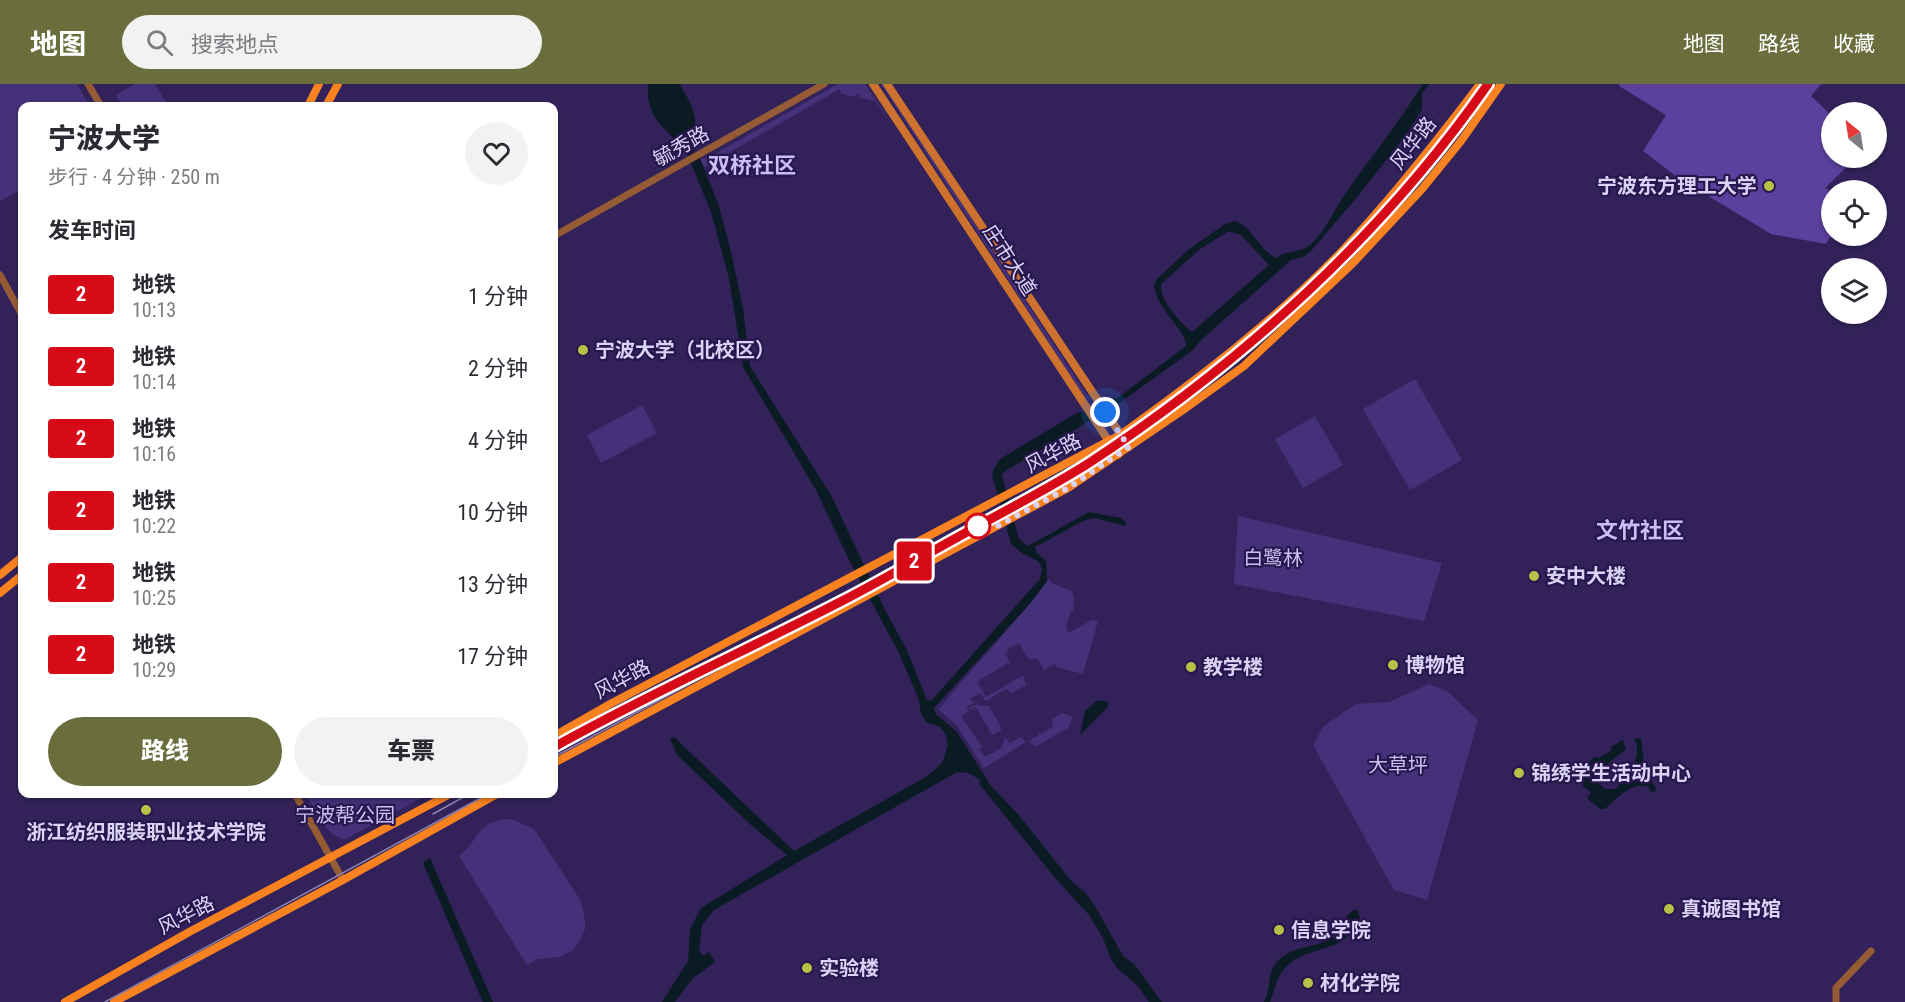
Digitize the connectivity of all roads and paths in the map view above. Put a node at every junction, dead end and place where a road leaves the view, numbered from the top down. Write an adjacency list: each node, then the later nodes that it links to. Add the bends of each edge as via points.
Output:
1 (88, 84): 9 (street)
2 (319, 84): 10 (main road)
3 (338, 84): 11 (main road)
4 (824, 84): 12 (street, 毓秀路)
5 (873, 84): 16 (main road, 庄市大道)
6 (887, 84): 15 (main road, 庄市大道)
7 (1480, 84): 15 (main road, 风华路, via 1411,174 1342,250 1264,323)
8 (1501, 84): 17 (main road, 风华路, via 1422,189 1345,271 1244,366)
9 (99, 102)
10 (310, 102)
11 (328, 102)
12 (558, 234)
13 (0, 275): 14 (street)
14 (18, 308)
15 (1120, 435): 16 (main road, 风华路); 17 (main road, 庄市大道)
16 (1108, 442): 18 (main road, 庄市大道); 23 (main road, 风华路)
17 (1129, 447): 18 (main road, 风华路)
18 (1118, 455): 24 (main road, 风华路, via 1068,488)
19 (18, 560): 20 (main road)
20 (0, 575)
21 (18, 578): 22 (main road)
22 (0, 593)
23 (558, 734)
24 (558, 761)
25 (297, 798): 28 (street)
26 (443, 798): 28 (main road, 风华路)
27 (490, 798): 29 (main road)
28 (331, 858): 29 (street); 31 (main road, 风华路)
29 (343, 880): 32 (main road)
30 (1871, 951): 33 (street, via 1836,988)
31 (65, 1002)
32 (114, 1002)
33 (1836, 1002)

